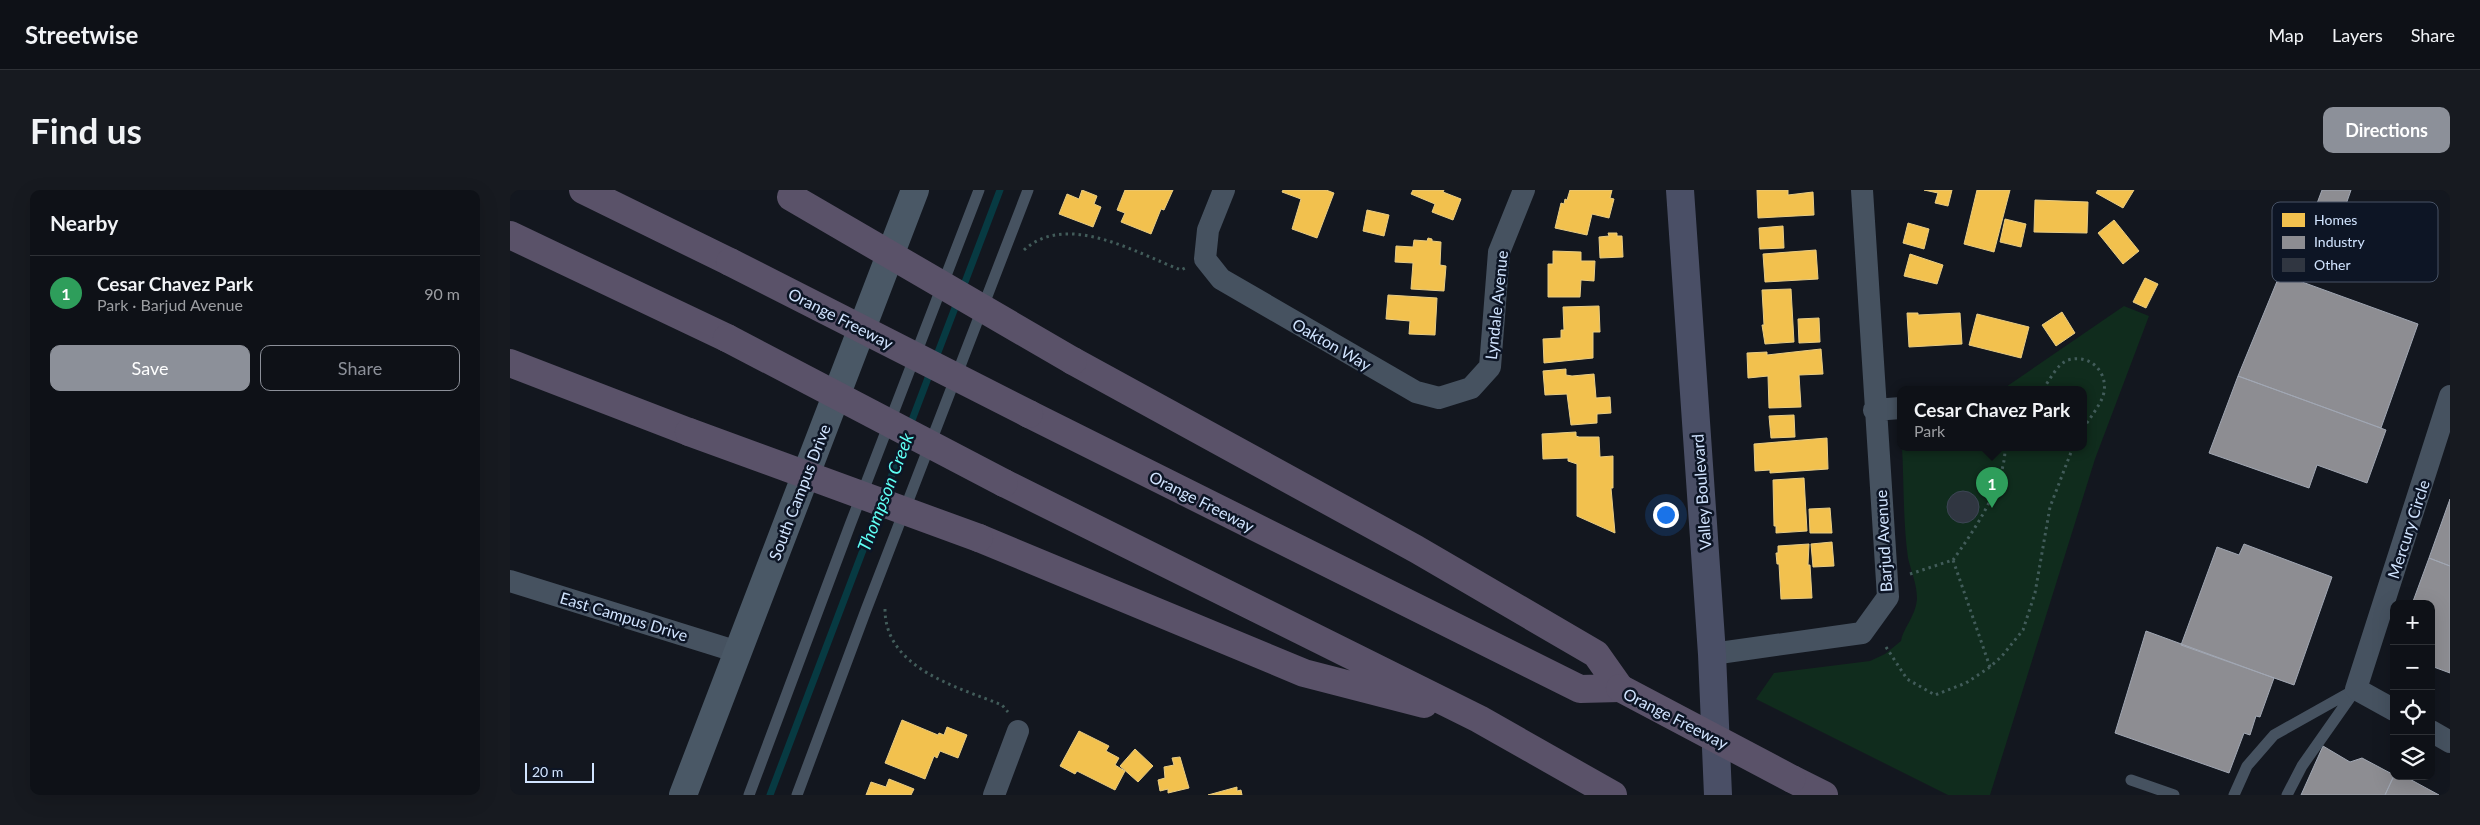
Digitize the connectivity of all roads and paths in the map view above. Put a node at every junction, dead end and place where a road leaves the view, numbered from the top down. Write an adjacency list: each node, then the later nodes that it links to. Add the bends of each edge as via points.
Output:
1 (583, 190): 30 (highway, Orange Freeway, bridge, via 1580,689)
2 (915, 190): 27 (street, South Campus Drive)
3 (979, 190): 39 (lane)
4 (1028, 190): 40 (lane)
5 (1224, 190): 12 (street, via 1208,230)
6 (1524, 190): 15 (street, Lyndale Avenue, via 1499,252 1490,367)
7 (1680, 190): 28 (main road, Valley Boulevard)
8 (1862, 190): 18 (street, Barjud Avenue)
9 (785, 193): 30 (highway, bridge, via 1074,361 1416,549 1596,654)
10 (510, 235): 33 (highway, bridge, via 727,338 1004,483)
11 (1023, 251): 12 (path, via 1045,238 1081,234 1181,270)
12 (1205, 259): 15 (street, Oakton Way, via 1221,279 1416,392 1439,398)
13 (510, 363): 33 (highway, bridge, via 979,538 1304,673)
14 (2045, 386): 19 (path, via 2068,360 2082,359 2097,367 2105,382 2103,396)
15 (1471, 388)
16 (2450, 398): 31 (street, Mercury Circle)
17 (1897, 408): 18 (street)
18 (1874, 410): 28 (street, Barjud Avenue, via 1888,597 1862,633)
19 (2087, 422)
20 (2004, 451): 22 (path, via 2000,478 1971,535)
21 (2071, 451): 29 (path, via 2050,507 2035,593 2023,630)
22 (1953, 560): 23 (path); 29 (path)
23 (1910, 574)
24 (510, 581): 27 (street, East Campus Drive)
25 (885, 607): 34 (path, via 891,634 913,666 1002,705)
26 (1886, 647): 29 (path, via 1907,679 1935,694 1966,683)
27 (738, 652): 38 (street, South Campus Drive)
28 (1712, 654): 43 (main road, Valley Boulevard)
29 (1990, 666)
30 (1620, 688): 44 (highway, Orange Freeway, bridge)
31 (2356, 689): 32 (street); 46 (lane, via 2274,735 2247,766); 47 (lane, via 2302,766)
32 (2390, 708)
33 (1479, 719): 42 (highway)
34 (1018, 731): 41 (street)
35 (2435, 733): 36 (street)
36 (2450, 742)
37 (2131, 780): 45 (lane)
38 (683, 795)
39 (749, 795)
40 (798, 795)
41 (994, 795)
42 (1613, 795)
43 (1718, 795)
44 (1824, 795)
45 (2174, 795)
46 (2234, 795)
47 (2287, 795)

